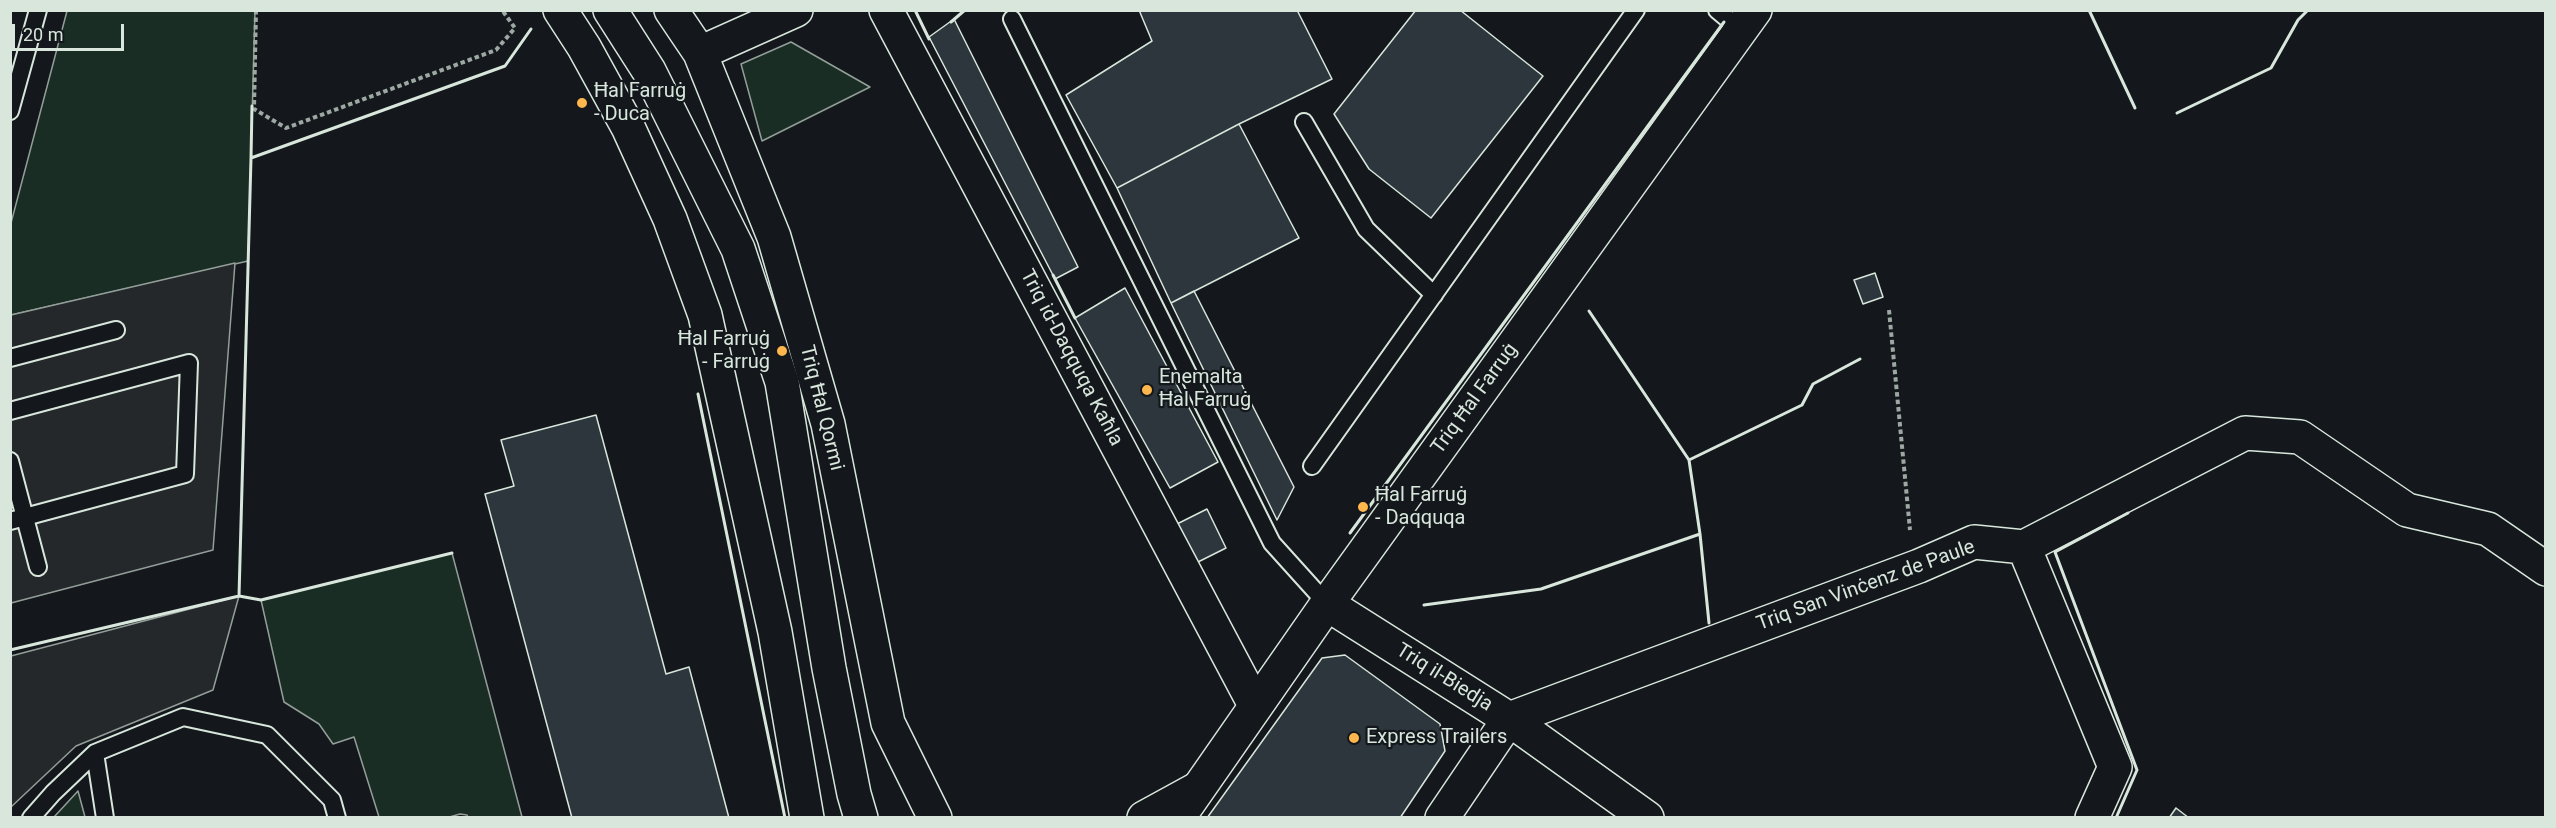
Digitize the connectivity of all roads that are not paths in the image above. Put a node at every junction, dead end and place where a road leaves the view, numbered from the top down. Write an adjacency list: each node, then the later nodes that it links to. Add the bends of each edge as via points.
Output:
1 (38, 10): 11 (lane)
2 (560, 10): 32 (main road, via 628,127 670,219 705,315 775,632)
3 (610, 10): 28 (main road, Triq Ħal Qormi, via 649,71 738,249 782,382 829,668)
4 (671, 10): 10 (main road, Triq Ħal Qormi)
5 (796, 10): 10 (main road)
6 (886, 10): 24 (main road, Triq id-Daqquqa Kaħla)
7 (1636, 10): 13 (lane)
8 (1738, 17): 23 (main road, Triq Ħal Farruġ)
9 (1012, 19): 23 (lane, via 1272,543)
10 (700, 53): 33 (main road, Triq Ħal Qormi, via 774,237 828,424 888,723)
11 (10, 111)
12 (1304, 122): 13 (lane, via 1366,229)
13 (1434, 296): 18 (lane)
14 (116, 330): 15 (lane)
15 (10, 358)
16 (10, 411): 19 (lane, via 189,363 185,474)
17 (10, 461): 19 (lane)
18 (1312, 466)
19 (18, 519): 21 (lane)
20 (2024, 547): 22 (main road, via 2245,433 2300,437 2407,510 2488,529); 25 (main road, Triq San Vinċenz de Paule, via 1974,542); 39 (main road, via 2115,767)
21 (38, 567)
22 (2546, 569)
23 (1327, 604): 24 (main road, Triq Ħal Farruġ); 25 (main road, Triq il-Biedja)
24 (1255, 705): 27 (main road, Triq Ħal Farruġ)
25 (1509, 719): 37 (main road); 38 (main road, Triq il-Biedja)
26 (95, 753): 29 (lane); 30 (lane); 31 (lane, via 183,717 267,735 332,800)
27 (1197, 789): 34 (main road); 35 (main road, Triq Ħal Farruġ); 36 (main road, Triq Ħal Farruġ)
28 (862, 810)
29 (32, 818)
30 (105, 818)
31 (337, 818)
32 (807, 818)
33 (935, 818)
34 (1144, 818)
35 (1172, 818)
36 (1178, 818)
37 (1442, 818)
38 (1647, 818)
39 (2092, 818)

